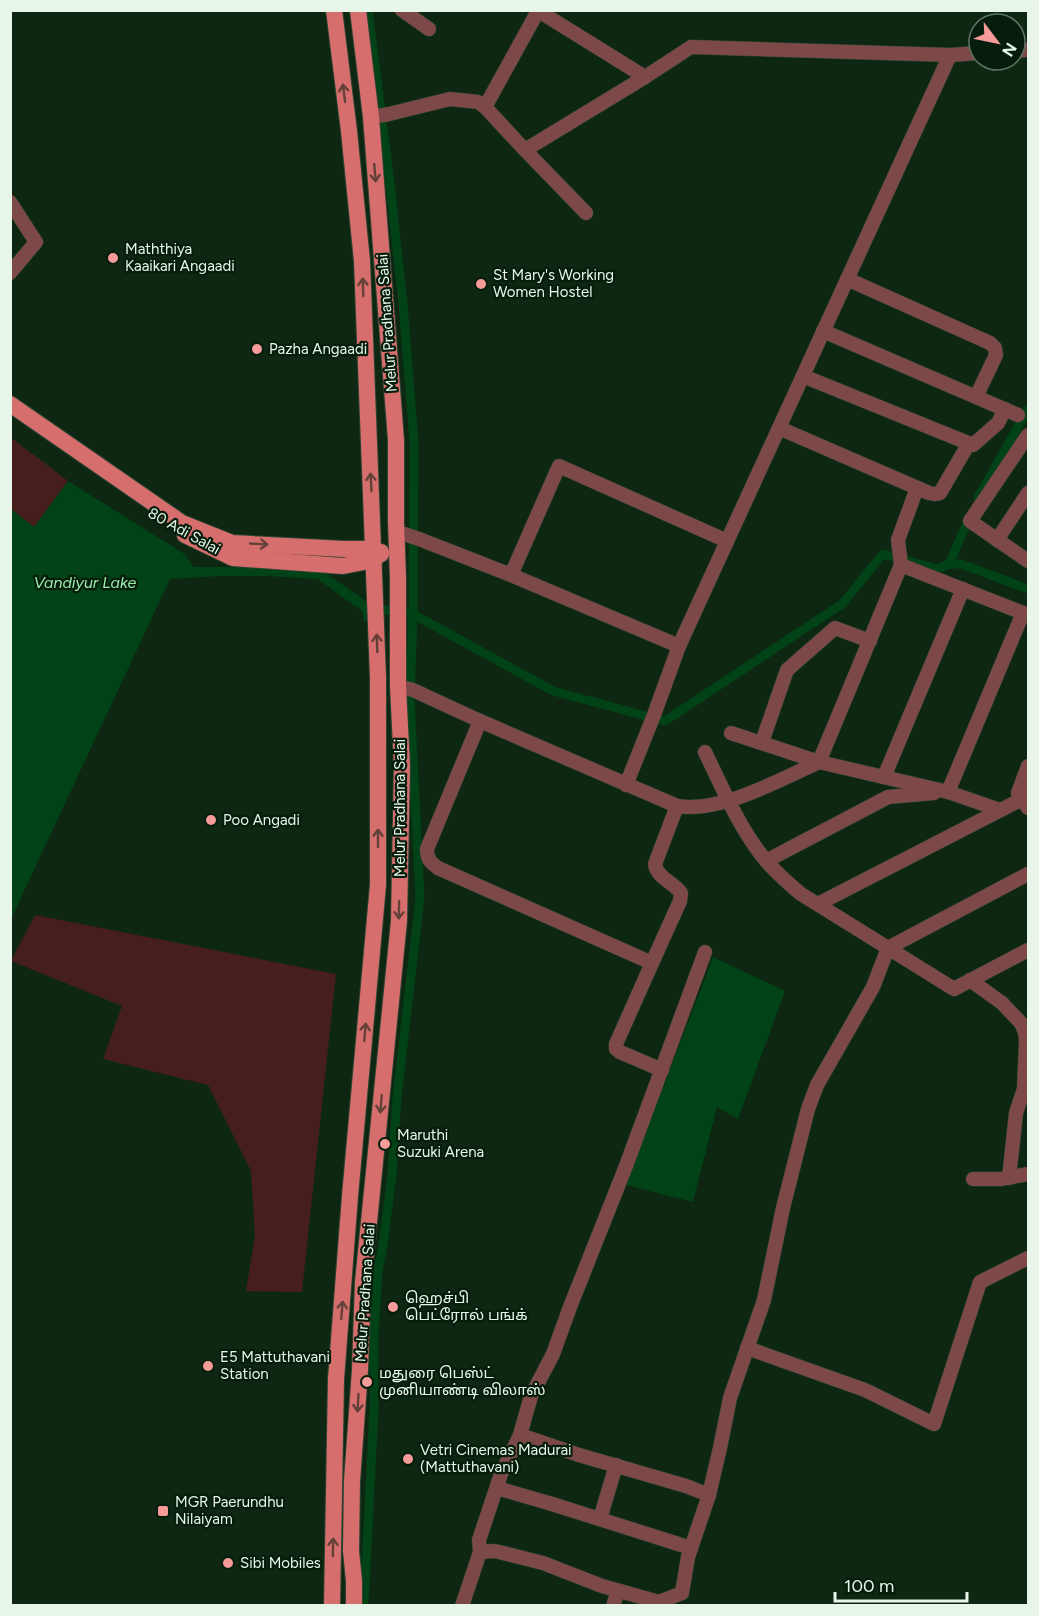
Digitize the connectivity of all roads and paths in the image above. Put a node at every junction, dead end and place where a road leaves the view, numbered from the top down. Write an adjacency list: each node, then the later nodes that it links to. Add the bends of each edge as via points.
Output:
1 (334, 10): 28 (main road, Melur Pradhana Salai, one-way to 1, via 362,261)
2 (358, 10): 10 (main road, Melur Pradhana Salai)
3 (402, 10): 5 (street)
4 (538, 11): 8 (street); 9 (street)
5 (429, 29)
6 (967, 54): 7 (street)
7 (950, 55): 8 (street, via 691,47); 15 (street)
8 (645, 77): 11 (street)
9 (484, 107): 10 (street, via 478,102 450,99); 11 (street)
10 (379, 116): 29 (main road, Melur Pradhana Salai, one-way to 29)
11 (525, 150): 13 (street)
12 (10, 202): 14 (street, via 36,242)
13 (586, 213)
14 (10, 273)
15 (847, 279): 16 (street); 18 (street, via 990,343 996,355)
16 (823, 331): 17 (street); 18 (street)
17 (803, 376): 23 (street); 25 (street)
18 (976, 397): 20 (street)
19 (10, 404): 33 (main road, 80 Adi Salai, one-way to 33, via 182,523 232,543)
20 (1005, 409): 21 (street); 25 (street, via 998,423 973,445)
21 (1018, 415)
22 (10, 418): 33 (main road, 80 Adi Salai, via 183,534 234,558)
23 (779, 428): 26 (street); 31 (street)
24 (1029, 435): 30 (street, via 970,521)
25 (969, 443): 26 (street, via 940,493)
26 (917, 488): 34 (street, via 898,540)
27 (1029, 493): 30 (street)
28 (373, 522): 32 (main road, Melur Pradhana Salai); 33 (main road)
29 (400, 534): 32 (main road); 36 (street); 37 (main road, Melur Pradhana Salai)
30 (997, 540): 35 (street)
31 (727, 541): 36 (street, via 559,466); 42 (street)
32 (376, 554): 33 (main road, 80 Adi Salai); 37 (main road); 38 (main road, Melur Pradhana Salai)
33 (343, 558): 38 (main road, via 363,571)
34 (900, 558): 39 (street); 41 (street)
35 (1027, 558)
36 (511, 575): 42 (street)
37 (398, 578): 43 (main road, Melur Pradhana Salai)
38 (375, 586): 82 (main road, Melur Pradhana Salai, one-way to 38, via 336,1379 378,885)
39 (963, 589): 40 (street); 50 (street)
40 (1026, 614): 52 (street)
41 (870, 641): 46 (street, via 835,628 787,670); 48 (street)
42 (679, 646): 51 (street)
43 (405, 688): 44 (street); 83 (main road, Melur Pradhana Salai, one-way to 83, via 399,921 363,1282 352,1481)
44 (480, 721): 51 (street); 63 (street, via 427,849 431,863)
45 (731, 733): 46 (street)
46 (762, 742): 48 (street)
47 (705, 752): 53 (street)
48 (819, 762): 50 (street); 53 (street)
49 (1029, 766): 54 (street, via 1018,793)
50 (884, 777): 52 (street)
51 (626, 785): 55 (street)
52 (948, 792): 56 (street); 57 (street, via 888,797)
53 (729, 801): 55 (street, via 688,808); 57 (street)
54 (1026, 801): 56 (street)
55 (677, 806): 63 (street, via 655,870 681,892 680,901)
56 (1000, 810): 59 (street)
57 (766, 861): 59 (street, via 801,894)
58 (1029, 874): 60 (street)
59 (818, 904): 60 (street)
60 (888, 948): 64 (street, via 954,989); 72 (street, via 873,987 816,1084 783,1208 764,1300)
61 (1029, 950): 64 (street)
62 (705, 952): 66 (street)
63 (652, 963): 66 (street, via 616,1049)
64 (970, 980): 65 (street)
65 (1025, 1021): 67 (street)
66 (662, 1070): 73 (street, via 553,1354 531,1396)
67 (1026, 1088): 69 (street, via 1016,1113)
68 (1029, 1174): 69 (street)
69 (1009, 1178): 70 (street)
70 (973, 1179)
71 (1029, 1258): 72 (street, via 980,1282 934,1424 865,1390)
72 (747, 1348): 76 (street, via 730,1398)
73 (520, 1435): 74 (street); 75 (street)
74 (616, 1465): 76 (street); 77 (street)
75 (497, 1488): 77 (street); 79 (street, via 479,1540)
76 (709, 1496): 78 (street)
77 (600, 1519): 78 (street)
78 (691, 1548): 81 (street, via 682,1593)
79 (480, 1552): 80 (street, via 495,1551 543,1563); 84 (street)
80 (618, 1591): 81 (street); 85 (street)
81 (660, 1604)
82 (332, 1605)
83 (354, 1605)
84 (462, 1605)
85 (613, 1605)

